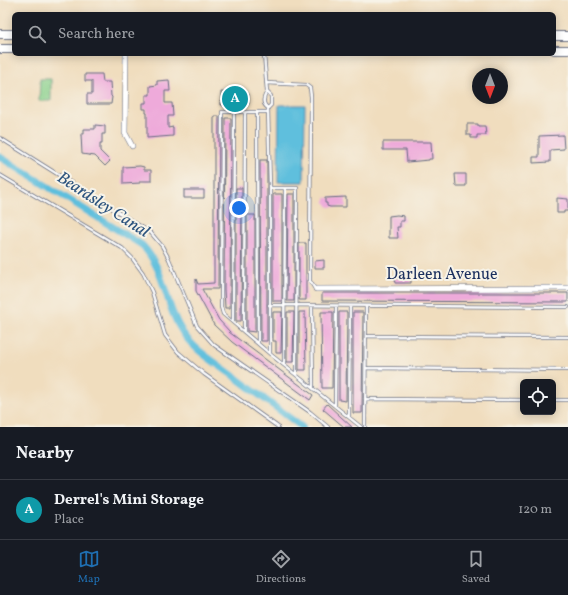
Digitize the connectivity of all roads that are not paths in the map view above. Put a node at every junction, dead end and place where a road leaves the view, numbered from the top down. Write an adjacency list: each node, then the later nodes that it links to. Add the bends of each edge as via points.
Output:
1 (0, 34): 2 (main road)
2 (12, 34)
3 (556, 36): 4 (main road)
4 (568, 36)
5 (0, 49): 6 (main road)
6 (12, 49)
7 (556, 50): 8 (main road)
8 (568, 50)
9 (126, 56): 18 (street, via 126,133)
10 (264, 56): 11 (lane)
11 (266, 83): 12 (lane); 23 (lane, via 306,85 310,88 310,281)
12 (267, 92): 13 (lane, via 264,102); 13 (lane, via 271,96)
13 (268, 110): 16 (lane); 20 (lane)
14 (234, 112): 15 (lane); 32 (lane); 32 (lane, via 222,112 221,306 222,314)
15 (245, 112): 16 (lane); 33 (lane)
16 (257, 112): 36 (lane)
17 (0, 138): 50 (lane, via 151,233 169,259 197,326 209,340)
18 (132, 146)
19 (0, 175): 49 (lane, via 122,248 143,273 152,292 165,335 178,352)
20 (270, 188): 21 (lane); 24 (lane)
21 (286, 188): 25 (lane); 26 (lane, via 296,188)
22 (568, 288): 23 (street, Darleen Avenue)
23 (316, 289)
24 (269, 305): 25 (lane); 37 (lane)
25 (285, 305): 26 (lane); 38 (lane)
26 (296, 305): 27 (lane); 41 (lane)
27 (312, 306): 28 (lane); 42 (lane)
28 (336, 306): 29 (lane); 47 (lane)
29 (350, 306): 30 (lane); 48 (lane)
30 (366, 306): 31 (lane); 34 (lane)
31 (568, 307)
32 (233, 322): 33 (lane)
33 (244, 332): 36 (lane)
34 (366, 336): 35 (lane); 39 (lane)
35 (568, 337)
36 (258, 344): 37 (lane)
37 (270, 354): 38 (lane)
38 (284, 366): 41 (lane)
39 (366, 368): 40 (lane); 43 (lane)
40 (568, 370)
41 (296, 375): 42 (lane)
42 (313, 388): 47 (lane)
43 (366, 399): 44 (lane); 52 (lane)
44 (520, 400)
45 (556, 400): 46 (lane)
46 (568, 400)
47 (335, 406): 48 (lane)
48 (350, 418): 51 (lane)
49 (278, 427)
50 (328, 427)
51 (361, 427)
52 (365, 427)

